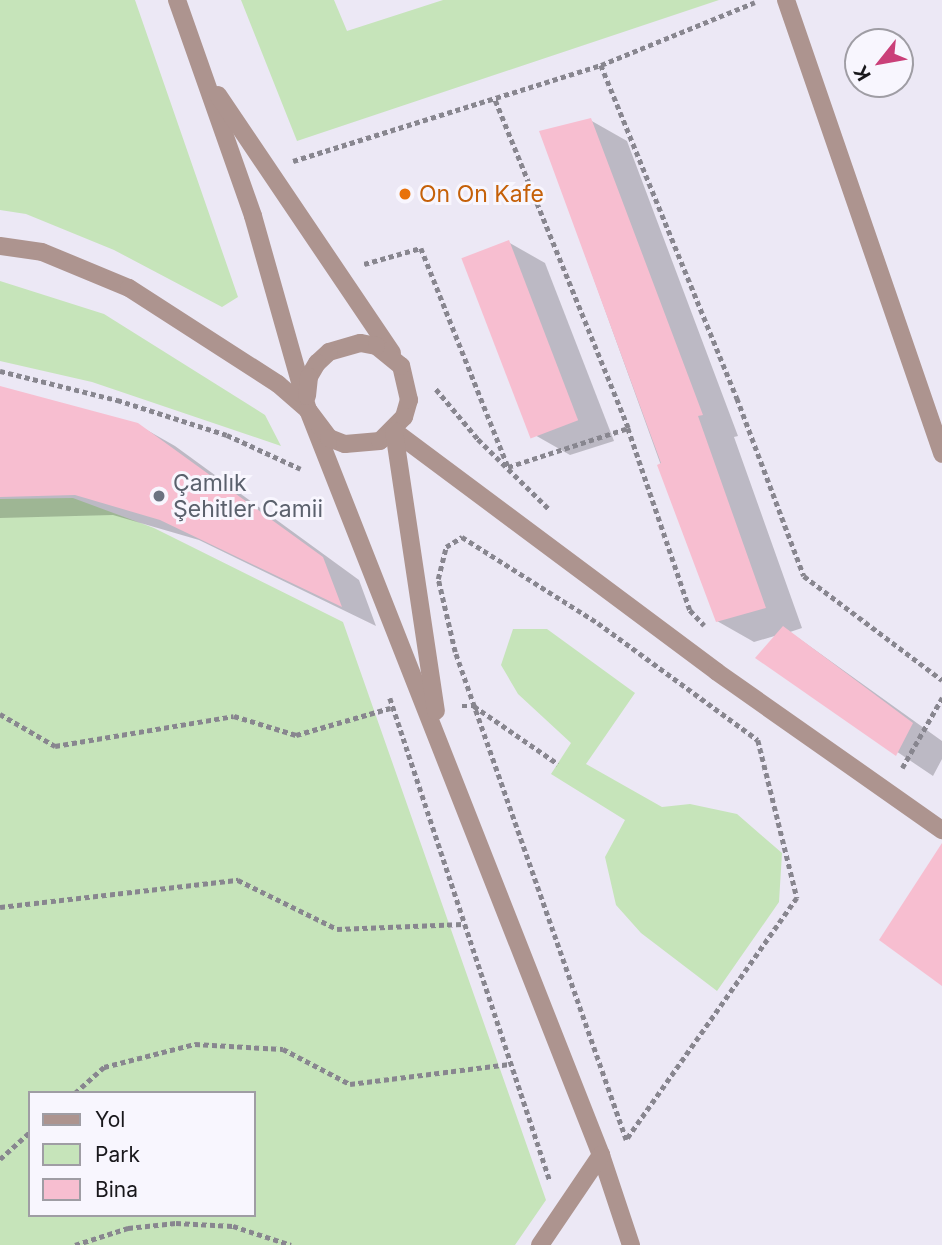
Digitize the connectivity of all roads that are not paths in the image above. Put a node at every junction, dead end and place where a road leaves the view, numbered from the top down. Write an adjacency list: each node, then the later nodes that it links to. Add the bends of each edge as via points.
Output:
1 (177, 0): 3 (street)
2 (786, 0): 8 (street)
3 (202, 71): 5 (street); 6 (street, via 253,216)
4 (0, 246): 6 (street, via 42,252 129,288 278,384)
5 (401, 366): 6 (street, via 390,354 360,343 329,352 309,377); 7 (street, via 409,400)
6 (308, 410): 7 (street, via 329,438 345,444 371,444); 9 (street)
7 (394, 431): 9 (street); 10 (street, via 717,672)
8 (942, 454)
9 (431, 707): 11 (street)
10 (942, 830)
11 (601, 1155): 12 (street); 13 (street)
12 (540, 1245)
13 (631, 1245)

